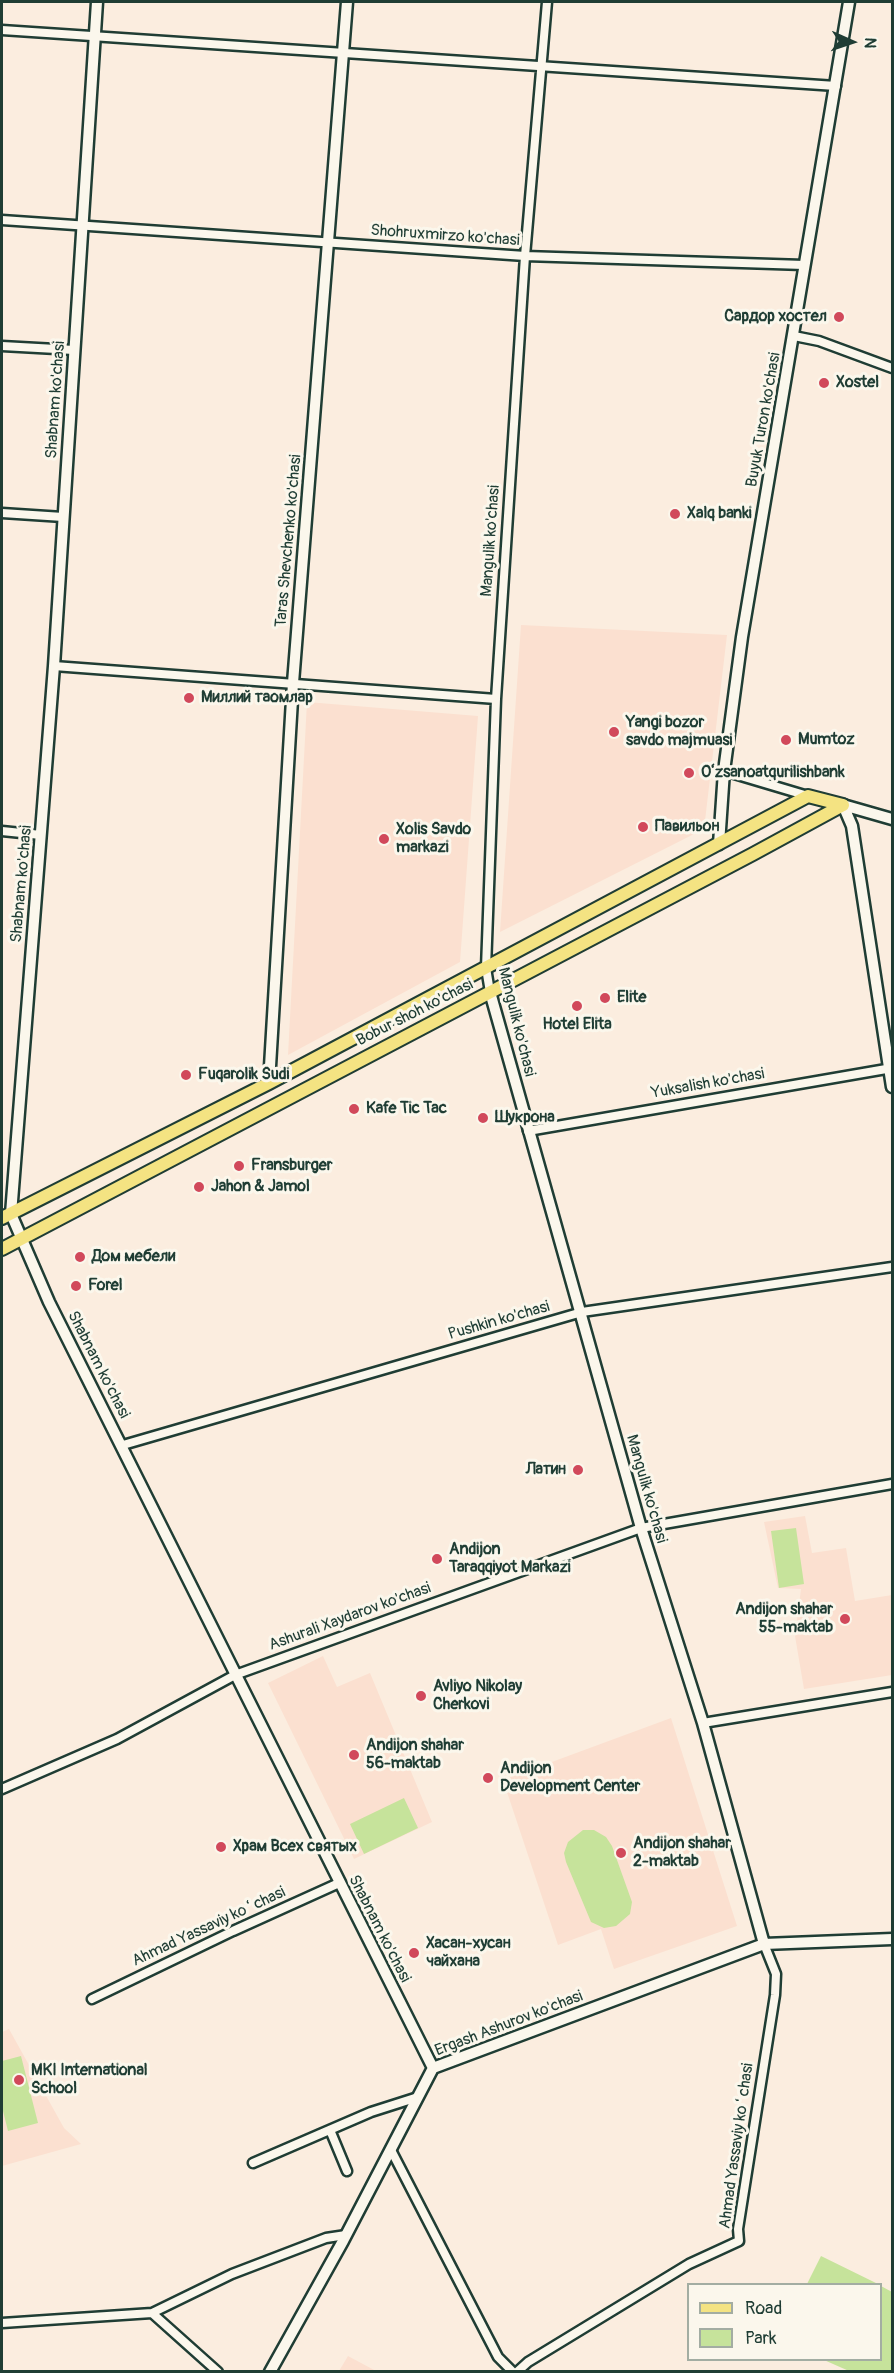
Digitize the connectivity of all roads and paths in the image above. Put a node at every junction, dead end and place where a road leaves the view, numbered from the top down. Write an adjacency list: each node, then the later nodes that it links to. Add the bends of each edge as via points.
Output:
1 (97, 2): 6 (street, Shabnam ko'chasi)
2 (347, 2): 7 (street, Taras Shevchenko ko'chasi)
3 (547, 2): 8 (street, Mangulik ko'chasi)
4 (849, 2): 9 (street, Buyuk Turon ko'chasi)
5 (2, 30): 6 (street)
6 (95, 35): 7 (street); 11 (street, Shabnam ko'chasi)
7 (343, 54): 8 (street); 12 (street, Taras Shevchenko ko'chasi)
8 (543, 68): 9 (street); 13 (street, Mangulik ko'chasi)
9 (836, 86): 14 (street, Buyuk Turon ko'chasi)
10 (2, 220): 11 (street, Shohruxmirzo ko'chasi)
11 (84, 226): 12 (street, Shohruxmirzo ko'chasi); 17 (street, Shabnam ko'chasi)
12 (327, 243): 13 (street, Shohruxmirzo ko'chasi); 22 (street, Taras Shevchenko ko'chasi)
13 (525, 256): 14 (street, Shohruxmirzo ko'chasi); 23 (street, Mangulik ko'chasi)
14 (804, 265): 15 (street, Buyuk Turon ko'chasi)
15 (794, 336): 18 (street, via 819,341); 24 (street, Buyuk Turon ko'chasi, via 745,617)
16 (2, 346): 17 (street)
17 (74, 350): 20 (street, Shabnam ko'chasi)
18 (892, 368)
19 (2, 513): 20 (street)
20 (63, 517): 21 (street, Shabnam ko'chasi)
21 (54, 666): 22 (street); 29 (street, Shabnam ko'chasi)
22 (292, 683): 23 (street); 34 (street, Taras Shevchenko ko'chasi)
23 (496, 699): 31 (street, Mangulik ko'chasi)
24 (724, 771): 25 (street); 30 (street, Buyuk Turon ko'chasi)
25 (808, 796): 26 (main road); 30 (main road, Bobur shoh ko'chasi)
26 (843, 805): 27 (street); 32 (main road, Bobur shoh ko'chasi); 33 (street, via 852,826)
27 (892, 819)
28 (2, 831): 29 (street)
29 (41, 835): 37 (street, Shabnam ko'chasi)
30 (719, 844): 31 (main road, Bobur shoh ko'chasi)
31 (486, 968): 32 (street, Mangulik ko'chasi); 34 (main road, Bobur shoh ko'chasi)
32 (490, 992): 36 (street, Mangulik ko'chasi); 38 (main road, Bobur shoh ko'chasi)
33 (891, 1068): 35 (street); 36 (street, Yuksalish ko'chasi)
34 (269, 1083): 37 (main road, Bobur shoh ko'chasi)
35 (892, 1087)
36 (528, 1131): 41 (street, Mangulik ko'chasi)
37 (6, 1216): 38 (street, Shabnam ko'chasi)
38 (22, 1238): 39 (main road, Bobur shoh ko'chasi); 42 (street, Shabnam ko'chasi, via 49,1302)
39 (2, 1249)
40 (892, 1267): 41 (street, Pushkin ko'chasi)
41 (582, 1312): 42 (street, Pushkin ko'chasi); 44 (street, Mangulik ko'chasi)
42 (123, 1445): 45 (street, Shabnam ko'chasi)
43 (892, 1484): 44 (street, Ashurali Xaydarov ko'chasi)
44 (641, 1528): 45 (street, Ashurali Xaydarov ko'chasi); 47 (street, Mangulik ko'chasi)
45 (235, 1675): 48 (street, Ashurali Xaydarov ko'chasi, via 117,1738); 49 (street, Shabnam ko'chasi)
46 (892, 1692): 47 (street)
47 (704, 1723): 51 (street, Mangulik ko'chasi)
48 (2, 1789)
49 (339, 1883): 52 (street, Ahmad Yassaviy koʻchasi); 53 (street, Shabnam ko'chasi)
50 (892, 1939): 51 (street, Ergash Ashurov ko'chasi)
51 (764, 1944): 53 (street, Ergash Ashurov ko'chasi); 64 (street, Ahmad Yassaviy koʻchasi, via 776,1974 775,1995 739,2241 689,2264)
52 (92, 1999)
53 (433, 2068): 54 (street, Ergash Ashurov ko'chasi)
54 (418, 2097): 55 (street); 56 (street, Ergash Ashurov ko'chasi)
55 (330, 2130): 57 (street); 58 (street)
56 (391, 2150): 59 (street, Ergash Ashurov ko'chasi); 64 (street, Ahmad Yassaviy koʻchasi, via 498,2357)
57 (253, 2163)
58 (347, 2171)
59 (346, 2235): 60 (street, via 326,2238 232,2274); 63 (street, Ergash Ashurov ko'chasi)
60 (152, 2313): 61 (street); 62 (street)
61 (2, 2323)
62 (218, 2372)
63 (270, 2372)
64 (515, 2372)

